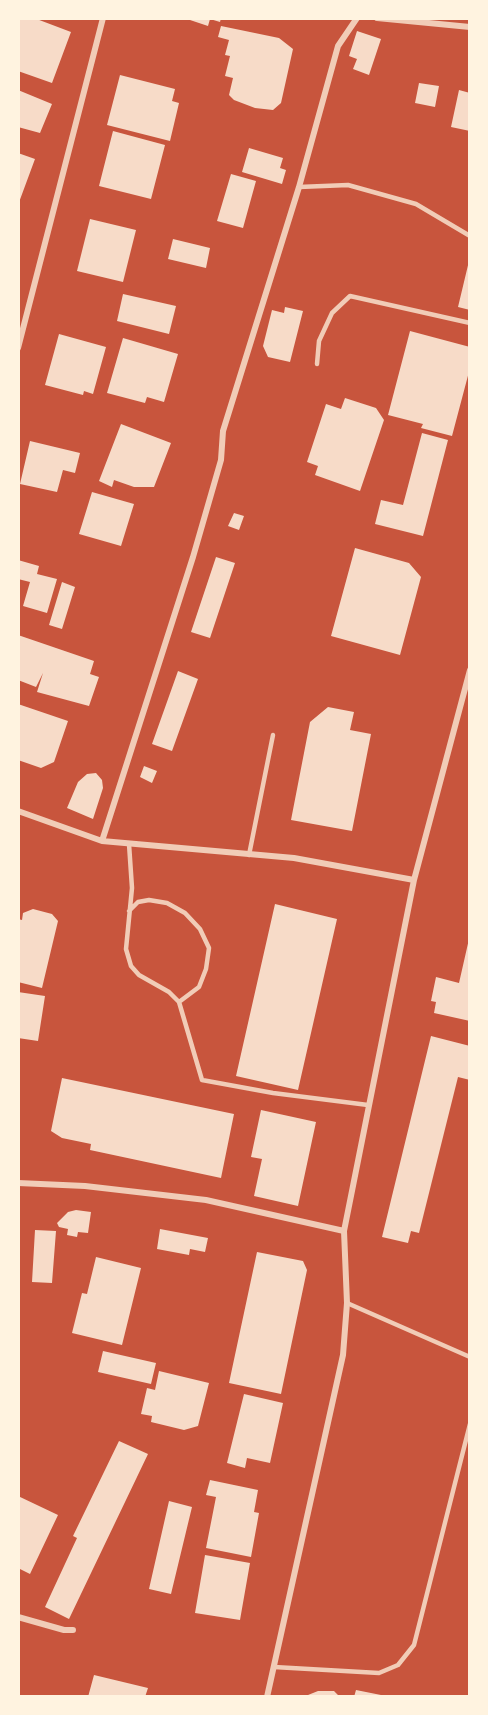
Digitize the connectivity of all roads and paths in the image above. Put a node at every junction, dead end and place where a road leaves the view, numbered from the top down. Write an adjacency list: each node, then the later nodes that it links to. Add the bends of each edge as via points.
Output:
1 (103, 18): 8 (street)
2 (357, 18): 5 (street, via 338,46)
3 (378, 18): 4 (street)
4 (470, 27)
5 (299, 187): 6 (lane, via 348,185 416,204); 13 (street, via 223,431 222,460 193,557)
6 (470, 236)
7 (470, 323): 9 (lane, via 350,296 332,313 319,341)
8 (18, 348)
9 (317, 364)
10 (470, 670): 16 (street)
11 (273, 735): 15 (lane)
12 (18, 811): 13 (street)
13 (102, 841): 14 (street)
14 (129, 844): 15 (street); 17 (lane)
15 (249, 855): 16 (street, via 294,858)
16 (414, 880): 19 (street)
17 (129, 911): 18 (lane, via 126,949 131,966); 18 (lane, via 138,902 167,903 185,913 200,929 209,948 206,969 199,987)
18 (179, 1002): 19 (lane, via 202,1080)
19 (368, 1105): 21 (street)
20 (18, 1183): 21 (street, via 85,1186 206,1200)
21 (344, 1231): 22 (street)
22 (347, 1303): 23 (lane); 27 (street, via 343,1355)
23 (470, 1357)
24 (470, 1424): 27 (lane, via 414,1646 398,1665 378,1673)
25 (18, 1617): 26 (street)
26 (73, 1630)
27 (274, 1667): 28 (street)
28 (267, 1697)

